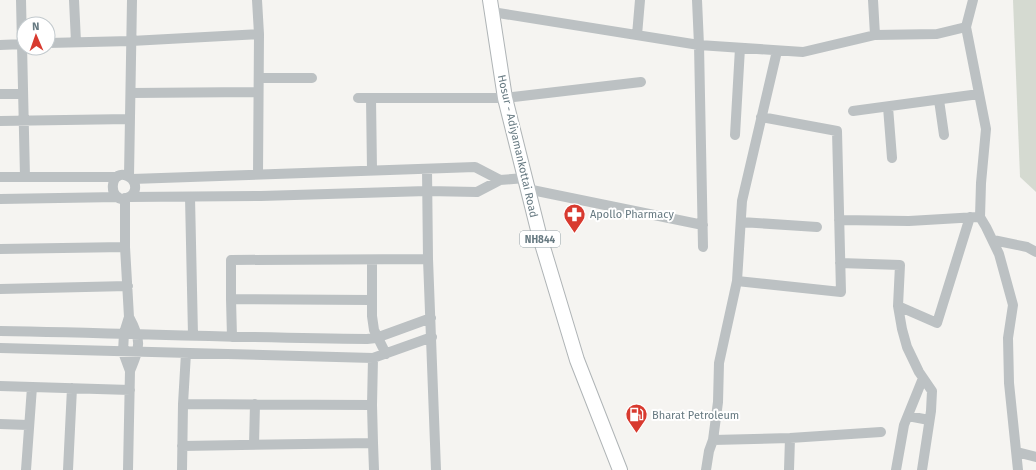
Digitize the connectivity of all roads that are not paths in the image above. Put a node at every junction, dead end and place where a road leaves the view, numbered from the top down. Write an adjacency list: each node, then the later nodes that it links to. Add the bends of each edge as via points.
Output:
1 (21, 0): 10 (street)
2 (74, 0): 16 (street)
3 (132, 0): 15 (street)
4 (257, 0): 12 (street)
5 (640, 0): 13 (street)
6 (697, 0): 20 (street)
7 (873, 0): 14 (street)
8 (973, 0): 11 (street)
9 (491, 6): 13 (street); 34 (highway, Hosur - Adiyamankottai Road / NH844)
10 (21, 16)
11 (966, 26): 14 (street, via 937,34); 31 (street)
12 (259, 34): 15 (street); 24 (street)
13 (637, 35): 20 (street)
14 (875, 36): 22 (street, via 803,52)
15 (131, 41): 16 (street); 28 (street)
16 (76, 42): 17 (street)
17 (56, 43)
18 (16, 44): 19 (street)
19 (0, 45)
20 (699, 45): 21 (street); 61 (street)
21 (740, 48): 22 (street); 43 (street)
22 (777, 51): 38 (street)
23 (22, 56): 30 (street)
24 (259, 78): 25 (street); 27 (street)
25 (312, 78)
26 (641, 82): 34 (street)
27 (258, 92): 28 (street); 47 (street)
28 (131, 93): 39 (street)
29 (0, 94): 30 (street)
30 (22, 94): 41 (street)
31 (979, 94): 35 (street); 58 (street, via 986,129)
32 (358, 98): 33 (street)
33 (371, 98): 34 (street); 46 (street)
34 (505, 98): 53 (highway, Hosur - Adiyamankottai Road / NH844)
35 (939, 100): 36 (street); 42 (street)
36 (888, 107): 37 (street); 44 (street)
37 (853, 111)
38 (761, 117): 59 (street, via 837,131); 60 (street, via 742,201)
39 (130, 118): 41 (street); 51 (street)
40 (0, 121): 41 (street)
41 (24, 121): 48 (street)
42 (944, 134)
43 (735, 135)
44 (892, 158)
45 (427, 169): 46 (street); 52 (street, via 476,167); 54 (street)
46 (372, 170): 47 (street)
47 (258, 174): 51 (street)
48 (25, 176): 49 (street); 50 (street)
49 (0, 177)
50 (117, 177): 51 (street); 56 (street, via 112,187 115,195)
51 (131, 178): 56 (street, via 135,189 132,195)
52 (500, 180): 53 (street); 54 (street, via 477,192)
53 (526, 184): 61 (street); 121 (highway, Hosur - Adiyamankottai Road / NH844, via 577,360)
54 (427, 191): 55 (street); 68 (street)
55 (190, 197): 56 (street); 82 (street)
56 (124, 198): 57 (street); 64 (street)
57 (0, 199)
58 (975, 217): 59 (street, via 909,221); 63 (street); 76 (street, via 937,323)
59 (839, 220): 70 (street)
60 (741, 222): 62 (street); 71 (street)
61 (703, 225): 65 (street)
62 (817, 227)
63 (993, 240): 67 (street, via 1027,247); 113 (street, via 1013,305 1008,338 1008,368)
64 (126, 247): 66 (street); 72 (street)
65 (703, 247)
66 (0, 249)
67 (1036, 252)
68 (428, 259): 69 (street); 78 (street)
69 (372, 260): 74 (street, via 231,260); 75 (street)
70 (840, 263): 71 (street, via 841,292); 76 (street, via 900,265)
71 (737, 281): 109 (street, via 719,363 718,402)
72 (128, 286): 73 (street); 77 (street)
73 (0, 289)
74 (231, 299): 75 (street); 83 (street)
75 (371, 300): 84 (street, via 374,330)
76 (898, 306): 95 (street, via 907,347)
77 (129, 316): 80 (street); 81 (street)
78 (431, 318): 84 (street); 85 (street)
79 (0, 331): 80 (street)
80 (124, 332): 81 (street); 88 (street)
81 (138, 333): 82 (street); 89 (street)
82 (193, 335): 83 (street)
83 (232, 337): 86 (street)
84 (378, 337): 86 (street); 91 (street)
85 (432, 337): 91 (street); 120 (street)
86 (357, 339): 92 (street)
87 (0, 348): 88 (street)
88 (123, 352): 89 (street); 94 (street)
89 (138, 352): 90 (street); 94 (street)
90 (186, 353): 92 (street); 100 (street)
91 (386, 354): 93 (street)
92 (358, 358): 93 (street)
93 (373, 358): 102 (street)
94 (130, 371): 99 (street)
95 (923, 378): 103 (street); 104 (street, via 932,391)
96 (0, 386): 97 (street)
97 (32, 387): 98 (street); 106 (street)
98 (72, 388): 99 (street); 116 (street)
99 (130, 390): 117 (street)
100 (183, 404): 101 (street); 112 (street)
101 (255, 404): 102 (street); 111 (street)
102 (372, 405): 110 (street)
103 (908, 416): 104 (street); 124 (street)
104 (929, 420): 125 (street)
105 (0, 424): 106 (street)
106 (28, 425): 115 (street)
107 (881, 432): 108 (street)
108 (790, 438): 109 (street); 123 (street)
109 (713, 440): 122 (street)
110 (373, 443): 111 (street); 119 (street)
111 (254, 445): 112 (street)
112 (182, 446): 118 (street)
113 (1017, 452): 114 (street); 126 (street)
114 (1036, 457)
115 (26, 470)
116 (68, 470)
117 (128, 470)
118 (182, 470)
119 (374, 470)
120 (436, 470)
121 (620, 470)
122 (706, 470)
123 (789, 470)
124 (896, 470)
125 (922, 470)
126 (1018, 470)

